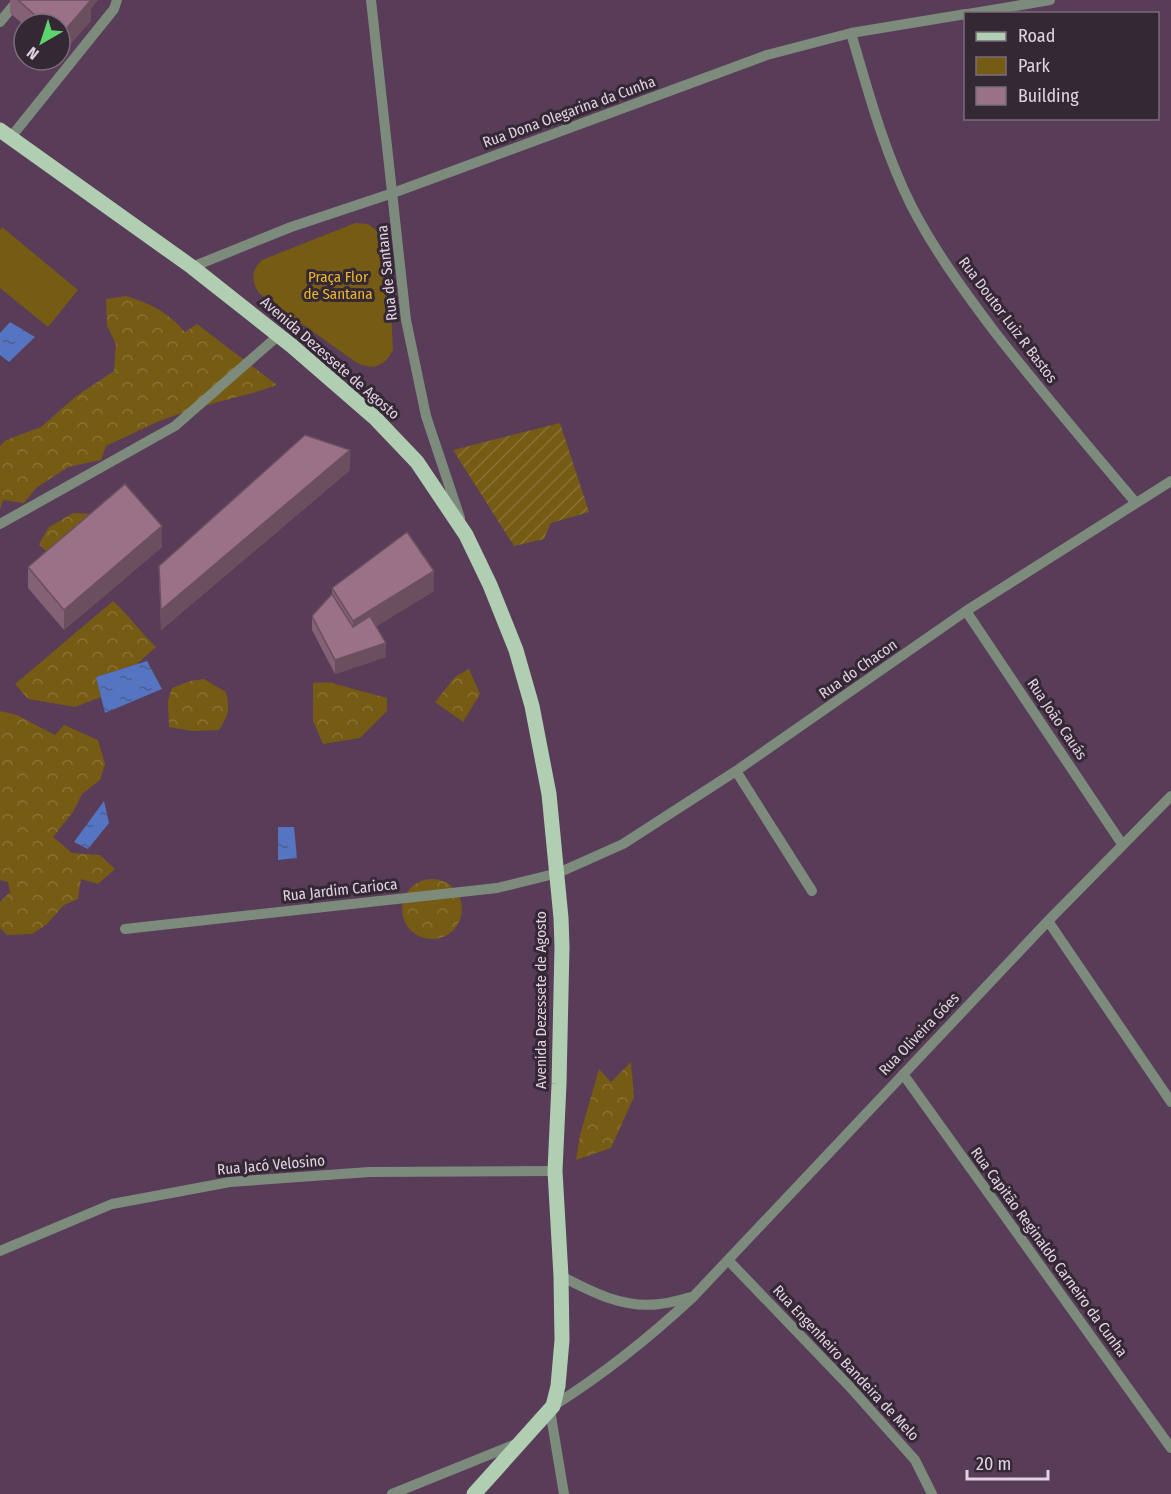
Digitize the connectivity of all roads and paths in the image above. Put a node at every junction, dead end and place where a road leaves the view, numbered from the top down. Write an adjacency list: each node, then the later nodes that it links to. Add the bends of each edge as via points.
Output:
1 (18, 0): 7 (street)
2 (117, 0): 9 (street, via 114,9)
3 (371, 0): 10 (street, Rua de Santana)
4 (1050, 0): 5 (street, Rua Dona Olegarina da Cunha)
5 (979, 12)
6 (964, 14): 8 (street, Rua Dona Olegarina da Cunha)
7 (0, 22)
8 (851, 33): 10 (street, Rua Dona Olegarina da Cunha, via 767,55); 14 (street, Rua Doutor Luiz R Bastos, via 892,162 934,243 963,289 1030,378)
9 (5, 133): 11 (main road, Avenida Dezessete de Agosto)
10 (393, 193): 11 (street, Rua Dona Olegarina da Cunha, via 291,227); 16 (street, Rua de Santana, via 406,320 426,416)
11 (192, 267): 12 (main road, Avenida Dezessete de Agosto)
12 (279, 335): 15 (street, via 175,426); 16 (main road, Avenida Dezessete de Agosto, via 375,418 417,462)
13 (1171, 481): 14 (street, Rua do Chacon)
14 (1137, 503): 17 (street, Rua do Chacon)
15 (0, 524)
16 (466, 535): 21 (main road, Avenida Dezessete de Agosto, via 516,650 532,706 549,794)
17 (966, 611): 18 (street, Rua do Chacon); 20 (street, Rua João Cauás)
18 (736, 771): 21 (street, Rua do Chacon, via 623,844); 22 (street)
19 (1171, 796): 20 (street, Rua Oliveira Góes)
20 (1122, 844): 23 (street, Rua Oliveira Góes)
21 (558, 873): 24 (street, Rua Jardim Carioca, via 497,888); 27 (main road, Avenida Dezessete de Agosto, via 562,947)
22 (812, 891)
23 (1048, 921): 25 (street, Rua Oliveira Góes); 26 (street)
24 (125, 929)
25 (903, 1074): 29 (street, Rua Oliveira Góes); 34 (street, Rua Capitão Reginaldo Carneiro da Cunha)
26 (1171, 1102)
27 (555, 1171): 28 (street, Rua Jacó Velosino, via 369,1173 230,1182 112,1204); 30 (main road, Avenida Dezessete de Agosto)
28 (0, 1251)
29 (728, 1260): 31 (street, Rua Oliveira Góes); 38 (street, Rua Engenheiro Bandeira de Melo, via 850,1386 915,1460)
30 (561, 1276): 31 (street, via 598,1295 630,1304 659,1305); 32 (main road, Avenida Dezessete de Agosto, via 562,1340 558,1386)
31 (693, 1296): 32 (street, Rua Oliveira Góes, via 641,1343)
32 (551, 1408): 33 (main road, Avenida Dezessete de Agosto); 37 (street)
33 (522, 1442): 35 (street); 36 (main road, Avenida Dezessete de Agosto)
34 (1171, 1448)
35 (392, 1494)
36 (474, 1494)
37 (564, 1494)
38 (932, 1494)

